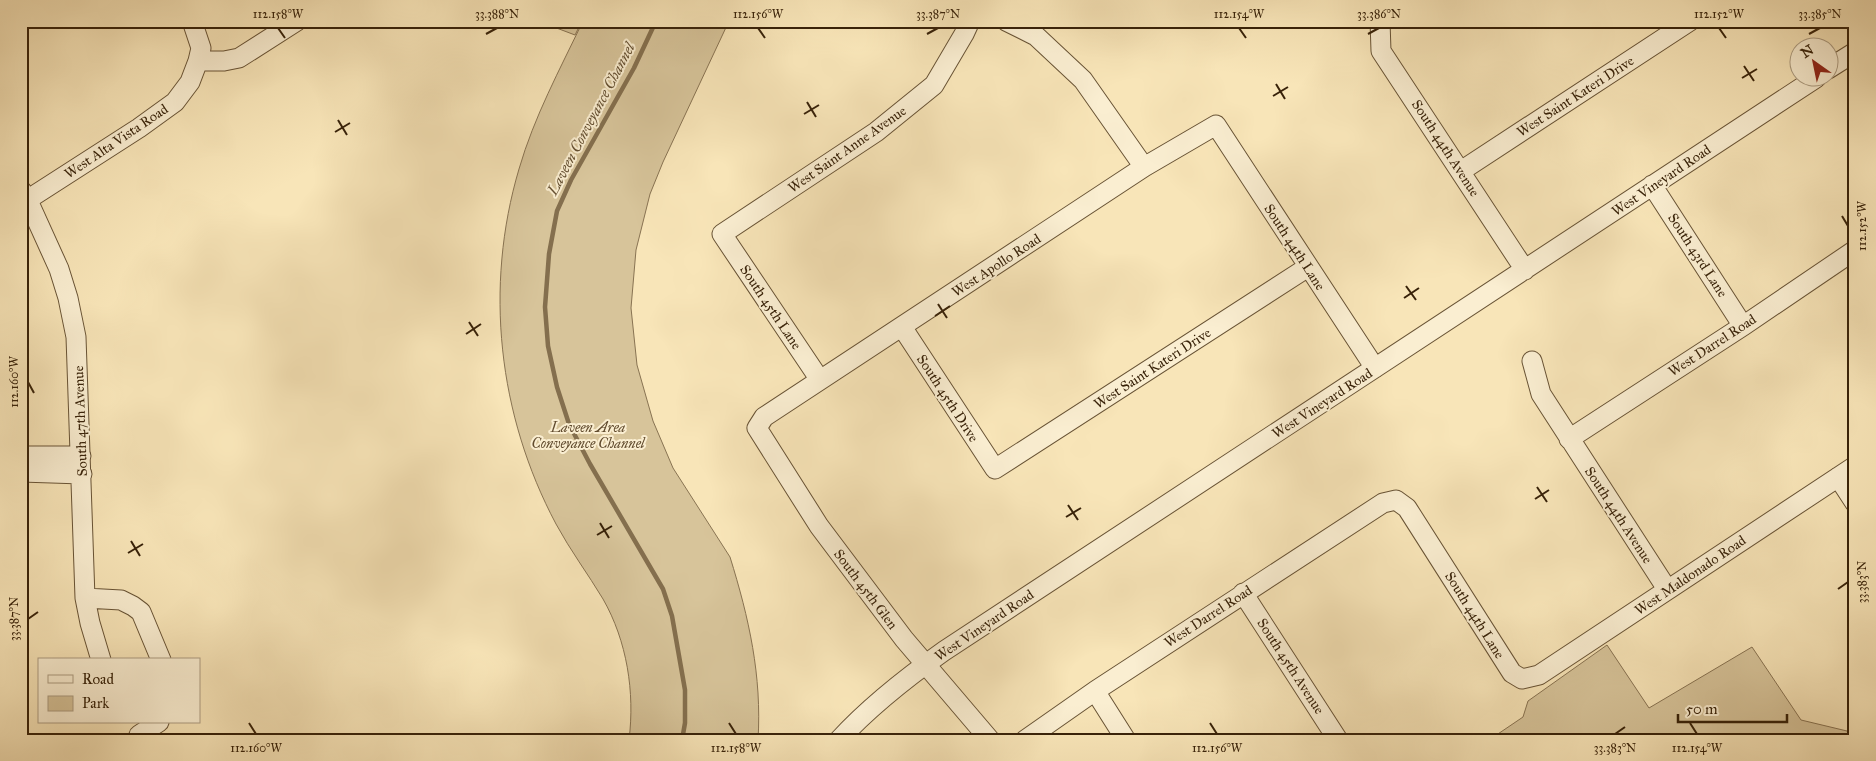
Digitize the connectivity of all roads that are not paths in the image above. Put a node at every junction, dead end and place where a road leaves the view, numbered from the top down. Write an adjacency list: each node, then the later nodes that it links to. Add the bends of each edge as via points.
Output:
1 (192, 21): 8 (street, via 201,48)
2 (297, 21): 8 (street, via 239,58)
3 (970, 21): 16 (street, West Saint Anne Avenue, via 934,85 876,132)
4 (1006, 21): 12 (street, via 1036,36 1084,80)
5 (1380, 21): 13 (street, South 44th Avenue, via 1382,51)
6 (1690, 21): 13 (street, West Saint Kateri Drive)
7 (1855, 52): 9 (street)
8 (198, 62): 15 (street, West Alta Vista Road, via 190,82 175,102)
9 (1838, 63)
10 (1801, 88): 14 (street, West Vineyard Road)
11 (1216, 125): 12 (street, West Apollo Road); 18 (street, South 44th Lane)
12 (1144, 167): 21 (street, West Apollo Road)
13 (1461, 171): 19 (street, South 44th Avenue)
14 (1652, 185): 19 (street, West Vineyard Road); 20 (street, South 43rd Lane)
15 (25, 201): 28 (street, South 47th Avenue, via 58,269 68,298 76,337)
16 (722, 234): 24 (street, South 45th Lane)
17 (1855, 250): 20 (street, West Darrel Road)
18 (1308, 267): 23 (street, South 44th Lane); 30 (street, West Saint Kateri Drive)
19 (1525, 270): 23 (street, West Vineyard Road)
20 (1743, 326): 26 (street, West Darrel Road)
21 (902, 327): 24 (street, West Apollo Road); 30 (street, South 45th Drive)
22 (1532, 361): 26 (street, South 44th Avenue, via 1541,394)
23 (1375, 368): 40 (street, West Vineyard Road)
24 (820, 380): 25 (street, West Apollo Road, via 764,417)
25 (757, 428): 40 (street, South 45th Glen, via 819,526)
26 (1569, 439): 35 (street, South 44th Avenue)
27 (21, 456): 28 (street)
28 (81, 465): 31 (street); 37 (street, South 47th Avenue)
29 (1855, 466): 32 (street, West Maldonado Road)
30 (995, 469)
31 (21, 472)
32 (1838, 477): 34 (street); 35 (street, West Maldonado Road)
33 (1396, 500): 36 (street, West Darrel Road, via 1383,503); 41 (street, South 44th Lane, via 1407,508 1512,673)
34 (1855, 502)
35 (1667, 589): 41 (street, West Maldonado Road, via 1540,675)
36 (1243, 593): 42 (street, West Darrel Road); 49 (street, South 45th Avenue)
37 (85, 598): 38 (street, South 47th Avenue); 39 (street, via 121,600 141,612)
38 (100, 658)
39 (160, 658)
40 (925, 664): 45 (street, West Vineyard Road, via 863,714); 46 (street, South 45th Glen)
41 (1522, 678)
42 (1095, 691): 47 (street, West Darrel Road); 48 (street)
43 (154, 724): 44 (street)
44 (138, 732)
45 (838, 740)
46 (990, 740)
47 (1024, 740)
48 (1126, 740)
49 (1338, 740)

